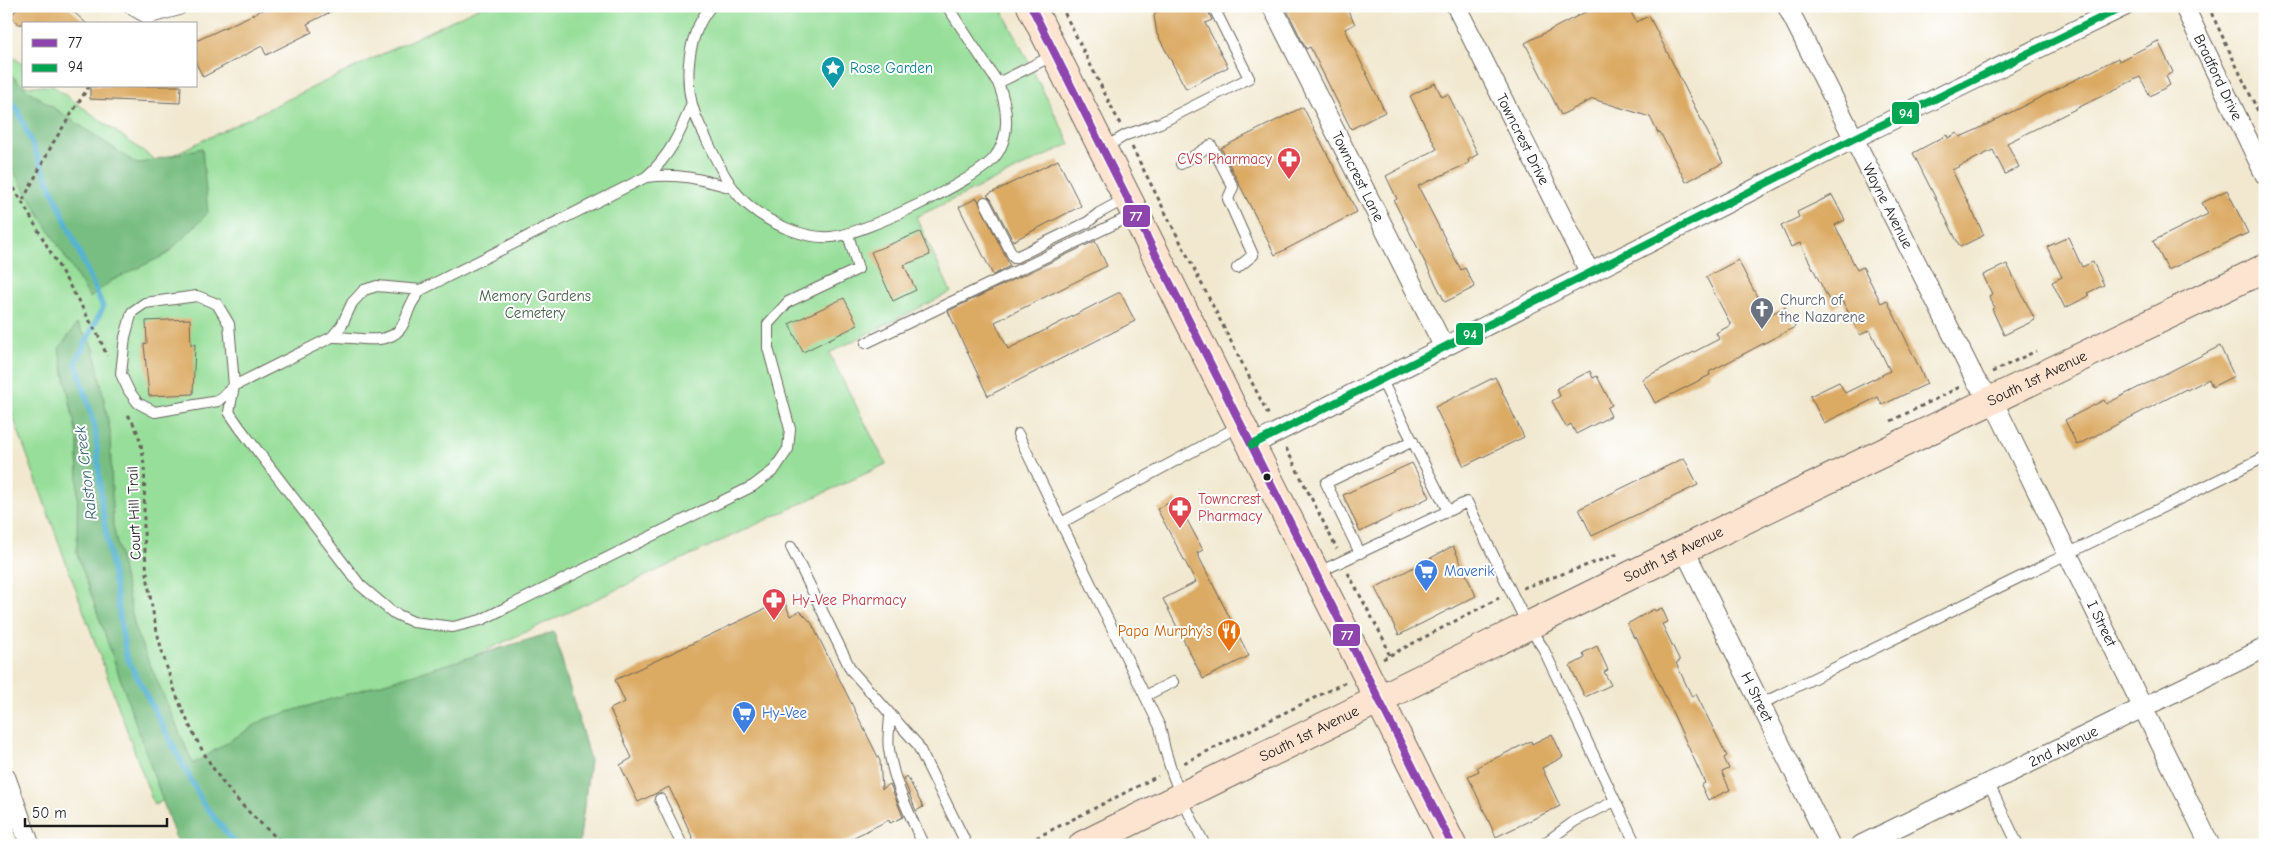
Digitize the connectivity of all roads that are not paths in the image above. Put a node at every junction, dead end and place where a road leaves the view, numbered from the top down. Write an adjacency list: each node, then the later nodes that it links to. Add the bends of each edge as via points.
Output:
1 (134, 6): 2 (street, via 148,14)
2 (177, 6)
3 (711, 6): 14 (lane, via 695,34 689,62)
4 (947, 6): 13 (lane)
5 (1213, 6): 16 (lane, via 1249,78 1160,123)
6 (1272, 6): 30 (street, Towncrest Lane)
7 (1456, 6): 26 (street, Towncrest Drive)
8 (1787, 6): 15 (street, Wayne Avenue)
9 (2124, 6): 15 (street)
10 (2184, 6): 18 (street, Bradford Drive)
11 (1035, 7): 12 (main road)
12 (1055, 55): 13 (lane); 16 (main road)
13 (998, 83): 23 (lane, via 1004,97 1006,136 994,158 982,169 938,195)
14 (691, 105): 19 (lane, via 669,151); 20 (lane)
15 (1855, 138): 26 (street); 33 (street, Wayne Avenue, via 1976,381)
16 (1114, 142): 22 (main road)
17 (1181, 164): 24 (lane, via 1211,145 1233,187 1228,199 1253,255)
18 (2265, 176)
19 (646, 177): 20 (lane, via 682,175); 27 (lane)
20 (732, 188): 23 (lane, via 748,205 775,223 812,235 831,237)
21 (985, 202): 22 (lane, via 1014,258 1088,222 1099,213)
22 (1132, 206): 29 (lane); 35 (main road)
23 (848, 234): 32 (lane, via 858,269 788,302 768,324 768,348 790,430 788,449 774,470 753,486 481,620 453,627 413,622 392,612 360,585 229,412)
24 (1237, 268)
25 (2265, 268): 33 (main road, South 1st Avenue)
26 (1590, 273): 30 (street)
27 (421, 290): 28 (lane, via 384,286 364,290 352,303 342,325); 28 (lane, via 400,329 389,337 376,341)
28 (332, 337): 32 (lane)
29 (866, 343)
30 (1444, 347): 31 (street)
31 (1381, 379): 35 (street, via 1277,432); 36 (lane)
32 (234, 386): 32 (lane, via 229,324 217,304 197,296 144,303 132,312 125,337 121,374 138,402 155,412 189,408 218,401)
33 (1993, 401): 41 (main road, South 1st Avenue); 43 (street, I Street)
34 (1018, 434): 39 (lane)
35 (1247, 435): 39 (lane); 44 (main road)
36 (1413, 441): 38 (lane); 42 (lane, via 1326,483)
37 (2265, 458): 43 (lane)
38 (1448, 511): 42 (lane); 45 (lane, via 1467,502)
39 (1062, 523): 48 (lane)
40 (791, 547): 52 (lane, via 851,670)
41 (1684, 549): 45 (main road, South 1st Avenue); 50 (street, H Street)
42 (1360, 552): 44 (lane)
43 (2067, 554): 50 (lane); 51 (street, I Street)
44 (1317, 573): 49 (main road)
45 (1528, 626): 49 (main road, South 1st Avenue); 57 (lane, via 1543,648)
46 (2265, 648): 51 (street, 2nd Avenue)
47 (1173, 682): 48 (lane)
48 (1145, 696): 55 (lane, via 1160,727)
49 (1379, 700): 55 (main road, South 1st Avenue); 64 (main road)
50 (1761, 704): 67 (street, H Street)
51 (2142, 707): 54 (street, 2nd Avenue); 70 (street, I Street)
52 (890, 714): 58 (lane, via 888,748 894,774); 61 (lane, via 917,744)
53 (6, 778): 59 (street)
54 (1988, 782): 68 (street, 2nd Avenue); 69 (lane)
55 (1180, 797): 62 (main road, South 1st Avenue); 63 (lane)
56 (660, 799): 60 (lane)
57 (1614, 800): 65 (lane, via 1575,821); 66 (lane)
58 (922, 842)
59 (30, 845)
60 (682, 845)
61 (967, 845)
62 (1083, 845)
63 (1205, 845)
64 (1452, 845)
65 (1542, 845)
66 (1636, 845)
67 (1830, 845)
68 (1860, 845)
69 (2018, 845)
70 (2210, 845)

